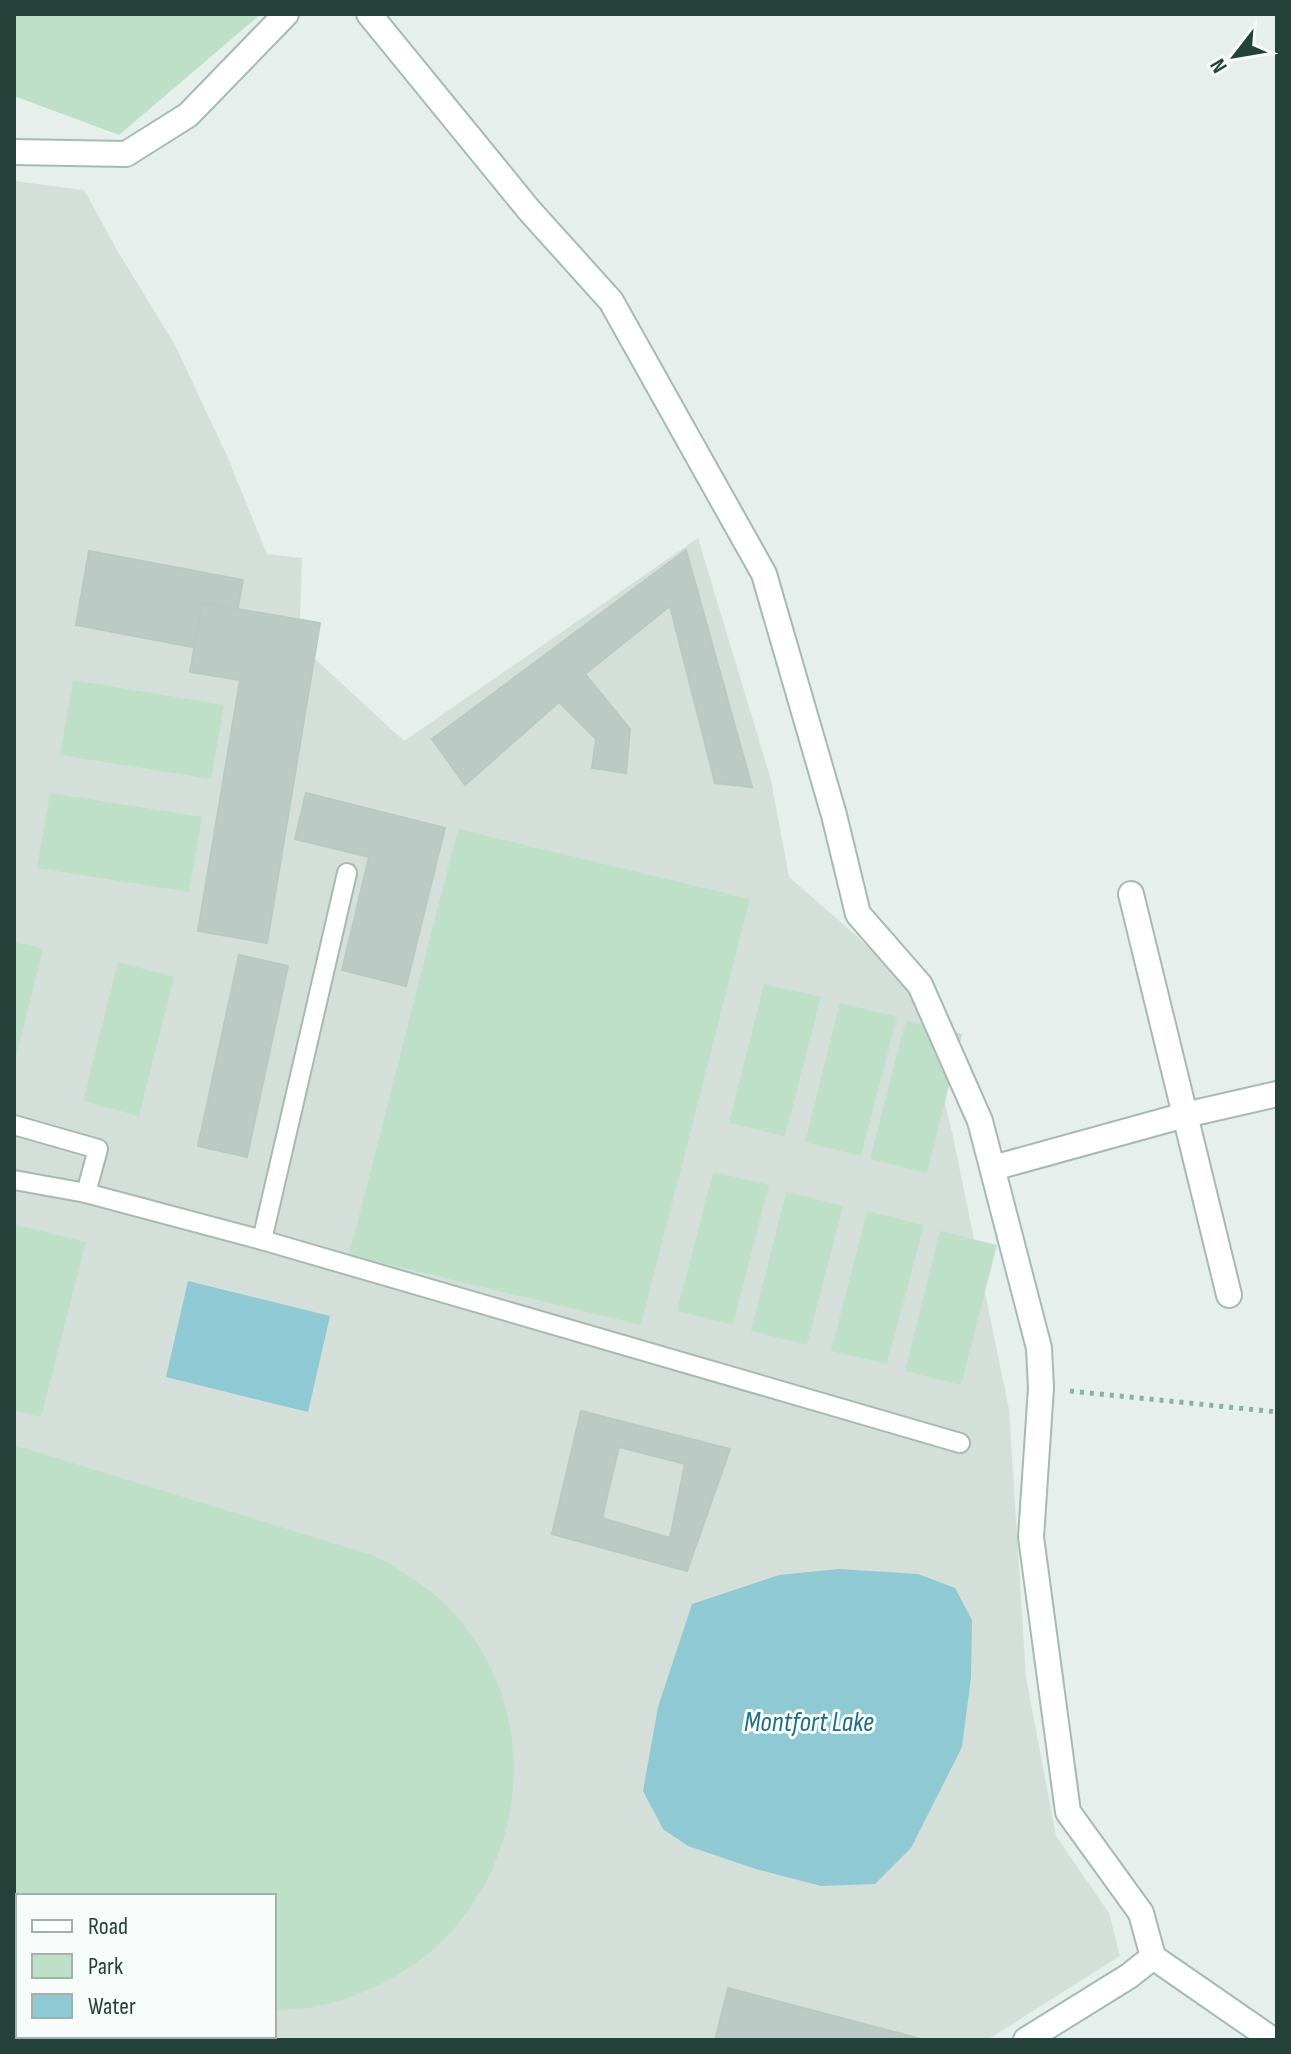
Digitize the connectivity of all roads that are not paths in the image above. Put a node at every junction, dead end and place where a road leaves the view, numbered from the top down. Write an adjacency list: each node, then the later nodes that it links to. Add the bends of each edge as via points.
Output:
1 (286, 14): 3 (main road, via 188,115 126,154)
2 (369, 14): 9 (main road, via 529,210 611,301 764,574 858,914 920,985 980,1121)
3 (14, 152)
4 (347, 873): 12 (lane)
5 (1131, 894): 7 (main road)
6 (1277, 1094): 7 (main road)
7 (1185, 1115): 9 (main road); 13 (main road)
8 (14, 1125): 11 (lane, via 98,1149)
9 (993, 1168): 15 (main road, via 1039,1348 1031,1537 1068,1812 1141,1913)
10 (14, 1180): 11 (lane)
11 (86, 1193): 12 (lane)
12 (262, 1240): 14 (lane)
13 (1229, 1295)
14 (960, 1443)
15 (1153, 1957): 16 (main road); 17 (main road)
16 (1026, 2040)
17 (1273, 2040)

